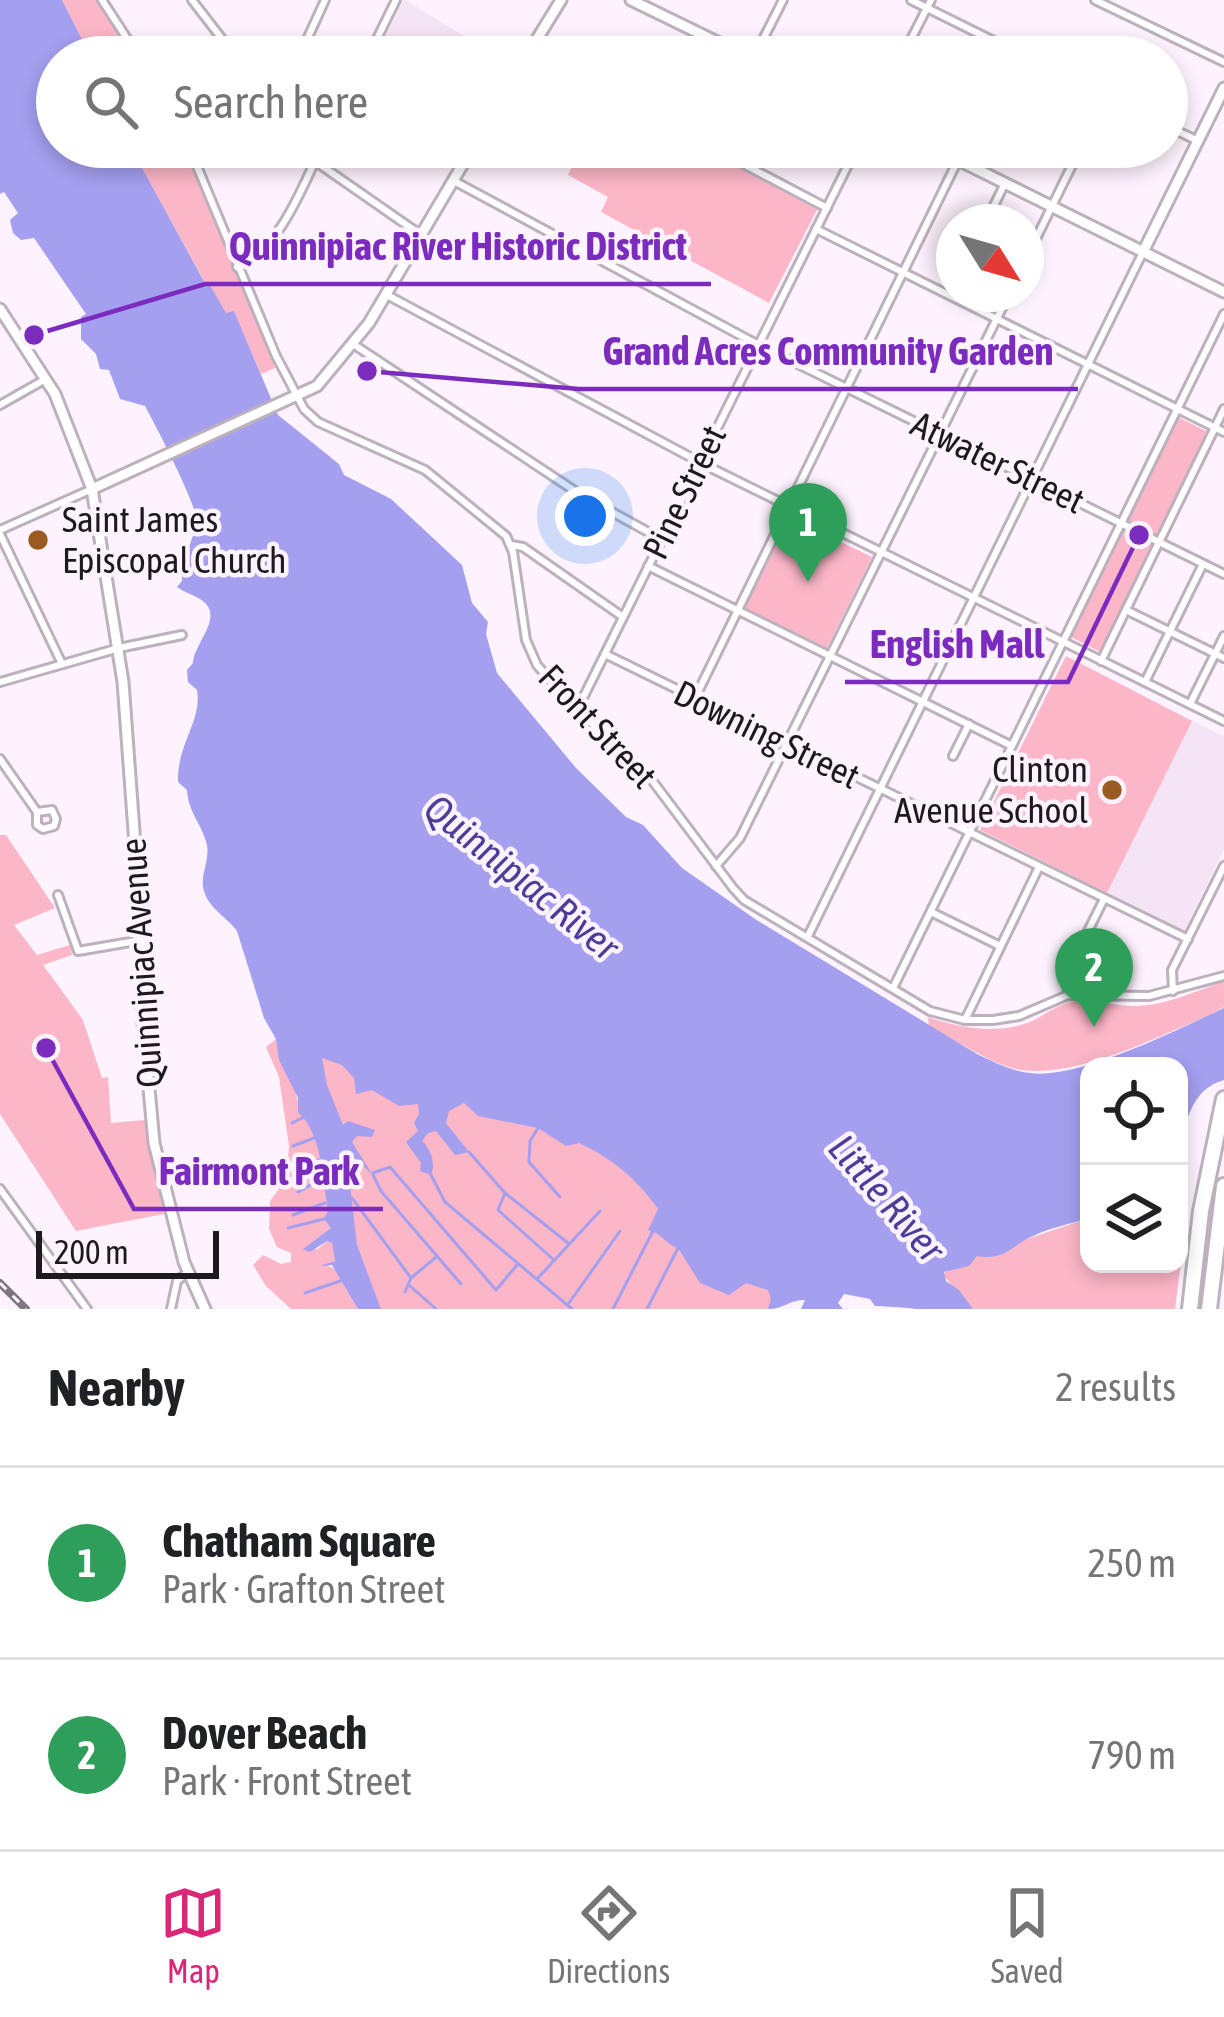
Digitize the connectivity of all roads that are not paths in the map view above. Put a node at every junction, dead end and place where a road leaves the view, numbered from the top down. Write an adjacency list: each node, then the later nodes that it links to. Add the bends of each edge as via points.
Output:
1 (114, 0): 11 (street)
2 (192, 0): 15 (street)
3 (314, 0): 13 (street)
4 (325, 0): 13 (street)
5 (396, 0): 17 (street)
6 (561, 0): 18 (main road)
7 (631, 0): 19 (main road)
8 (783, 0): 20 (street)
9 (911, 0): 12 (street)
10 (1095, 0): 23 (street)
11 (104, 3): 14 (street)
12 (929, 4): 21 (street); 22 (street)
13 (321, 9): 16 (street)
14 (125, 36)
15 (220, 36)
16 (308, 36)
17 (378, 36)
18 (542, 36)
19 (707, 36)
20 (763, 36)
21 (913, 36)
22 (988, 36)
23 (1170, 36)
24 (1188, 45): 25 (street)
25 (1224, 62)
26 (1224, 88): 28 (main road)
27 (1188, 135): 28 (street)
28 (1198, 140): 29 (main road)
29 (1188, 160)
30 (198, 168): 49 (street)
31 (311, 168): 49 (street, via 275,238)
32 (328, 168): 47 (street)
33 (461, 168): 40 (main road)
34 (751, 168): 44 (street)
35 (846, 168): 44 (street, Pine Street)
36 (954, 168): 50 (street)
37 (974, 168): 41 (main road)
38 (1071, 168): 43 (street)
39 (1184, 168): 48 (main road)
40 (454, 181): 47 (main road); 60 (street, Atwater Street)
41 (1005, 183): 42 (street); 43 (main road)
42 (995, 204)
43 (1052, 206): 45 (street); 48 (main road)
44 (827, 208): 46 (street, Pine Street)
45 (1044, 222)
46 (816, 229): 50 (street); 60 (street, Pine Street)
47 (421, 235): 53 (main road)
48 (1143, 252): 52 (main road); 61 (street)
49 (237, 267): 64 (street)
50 (904, 272): 51 (street); 63 (street)
51 (936, 285)
52 (1224, 292)
53 (387, 295): 59 (main road); 70 (street)
54 (0, 309): 62 (main road, Quinnipiac Avenue)
55 (986, 312): 58 (street)
56 (1000, 312): 58 (street)
57 (1224, 314): 66 (street)
58 (997, 319): 61 (street); 69 (street)
59 (353, 344): 64 (main road); 76 (street)
60 (757, 344): 63 (street, Atwater Street); 70 (street, Pine Street)
61 (1088, 364): 66 (street); 71 (street)
62 (46, 379): 65 (street); 72 (main road, Quinnipiac Avenue)
63 (847, 388): 69 (street, Atwater Street); 73 (street)
64 (297, 398): 72 (main road); 78 (street, via 318,422 425,470)
65 (0, 405)
66 (1178, 409): 68 (street); 74 (street)
67 (1224, 410): 68 (street)
68 (1220, 429): 77 (street)
69 (939, 434): 71 (street, Atwater Street); 79 (street)
70 (698, 461): 73 (street); 76 (street, Pine Street)
71 (1032, 479): 74 (street, Atwater Street); 85 (street)
72 (92, 489): 75 (street); 93 (main road, Quinnipiac Avenue)
73 (788, 507): 79 (street); 86 (street)
74 (1121, 524): 77 (street, Atwater Street); 92 (street)
75 (0, 532): 80 (street)
76 (661, 539): 83 (street, Pine Street)
77 (1159, 542): 82 (street, Atwater Street); 87 (street)
78 (511, 544): 88 (street); 104 (street, Front Street, via 529,647)
79 (880, 553): 85 (street); 95 (street)
80 (11, 558): 81 (street); 98 (street)
81 (0, 564)
82 (1203, 564): 84 (street, Atwater Street); 89 (street)
83 (648, 566): 86 (street); 88 (street, Pine Street)
84 (1224, 574)
85 (973, 598): 92 (street); 102 (street)
86 (738, 610): 95 (street); 101 (street)
87 (1126, 610): 89 (street); 97 (street)
88 (623, 616): 94 (street, Pine Street)
89 (1170, 632): 96 (street); 100 (street)
90 (182, 635): 93 (street)
91 (1224, 636): 96 (street)
92 (1064, 642): 97 (street); 108 (street)
93 (122, 647): 98 (street); 122 (main road, Quinnipiac Avenue)
94 (605, 654): 101 (street, Downing Street); 104 (street, Pine Street)
95 (830, 655): 102 (street); 107 (street)
96 (1220, 656): 103 (street)
97 (1101, 661): 100 (street)
98 (62, 664): 99 (street)
99 (0, 682)
100 (1145, 682): 103 (street)
101 (695, 698): 107 (street, Downing Street)
102 (923, 701): 106 (street); 111 (street)
103 (1190, 704): 105 (street)
104 (577, 710): 114 (street, Front Street, via 651,779)
105 (1224, 721)
106 (969, 724): 108 (street); 109 (street)
107 (787, 744): 111 (street, Downing Street); 114 (street, via 740,838)
108 (1012, 746): 113 (street)
109 (953, 756)
110 (0, 759): 112 (street)
111 (880, 789): 113 (street, Downing Street); 120 (street)
112 (37, 812)
113 (970, 832): 116 (street, Downing Street); 119 (street)
114 (716, 866): 120 (street, Front Street, via 744,899)
115 (1224, 866): 121 (street)
116 (1039, 867): 118 (street, Downing Street); 123 (street)
117 (58, 895): 122 (street, via 78,951)
118 (1104, 899): 121 (street, Downing Street); 127 (street, via 1066,973)
119 (932, 912): 123 (street); 125 (street)
120 (808, 936): 125 (street, Front Street)
121 (1188, 939): 126 (street, via 1172,970)
122 (142, 940): 132 (main road, Quinnipiac Avenue, via 154,1143)
123 (1000, 946): 128 (street)
124 (1224, 976): 126 (street, Front Street)
125 (894, 986): 128 (street, Front Street, via 930,1011)
126 (1174, 992): 127 (street, Front Street)
127 (1068, 995): 128 (street, Front Street, via 1019,1016)
128 (965, 1020)
129 (1224, 1099): 136 (highway)
130 (1224, 1186): 137 (highway)
131 (0, 1189): 133 (street)
132 (188, 1272): 134 (street, via 177,1281); 135 (main road, Quinnipiac Avenue)
133 (87, 1309)
134 (171, 1309)
135 (205, 1309)
136 (1190, 1309)
137 (1209, 1309)

